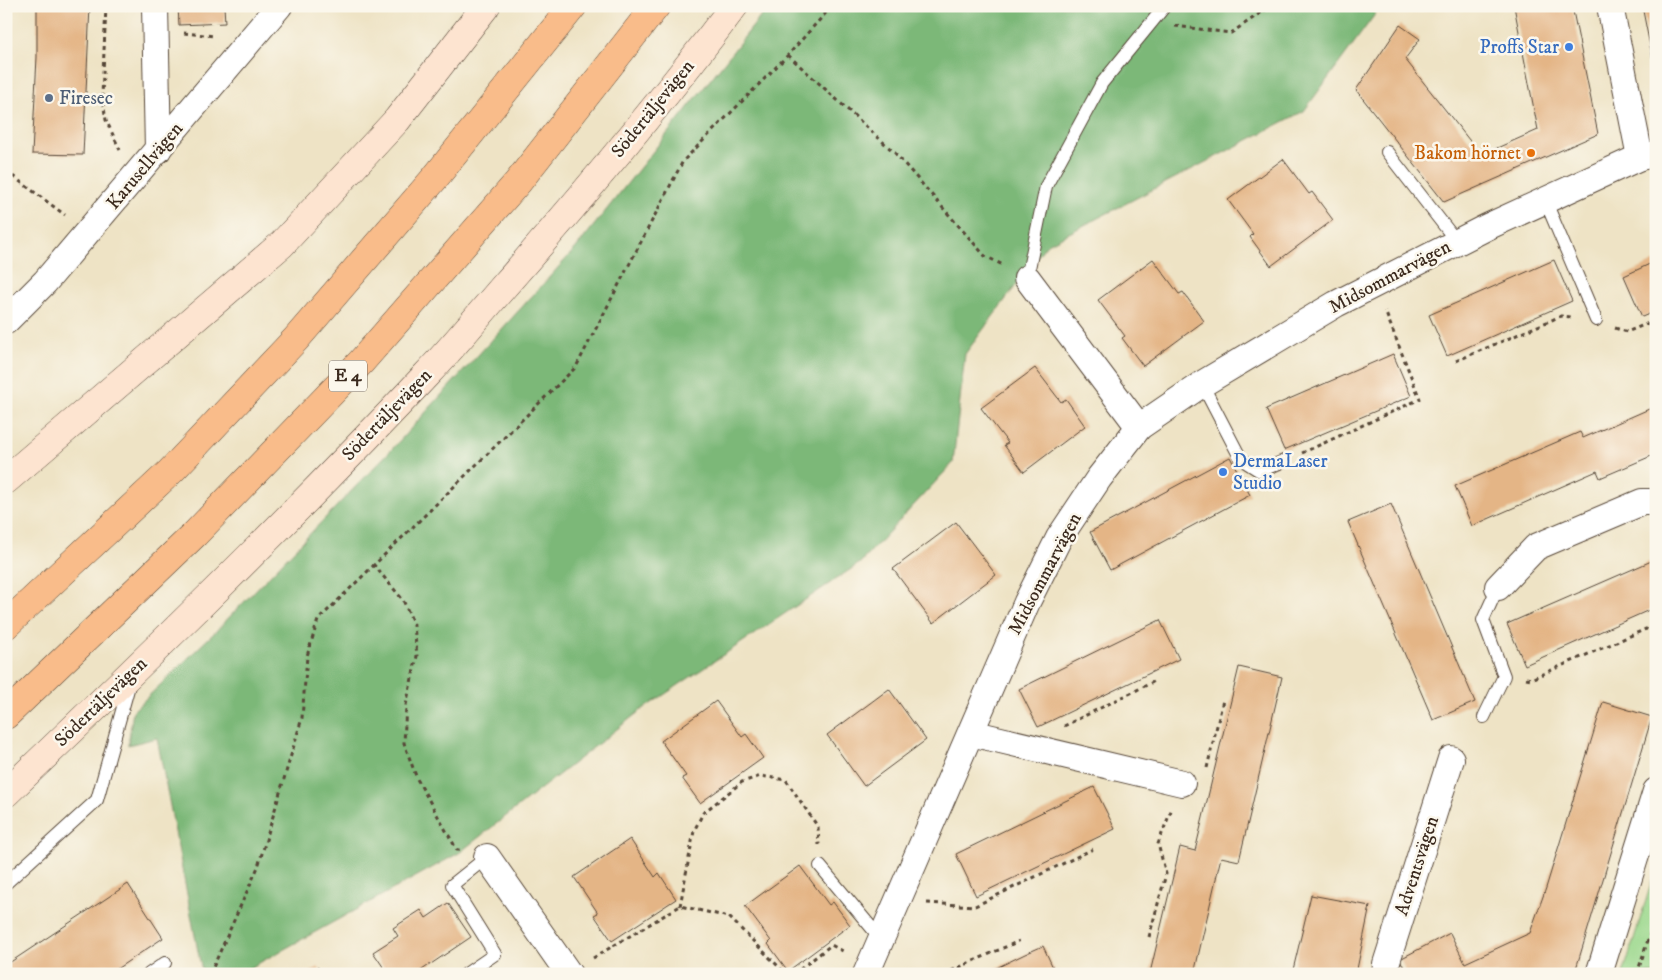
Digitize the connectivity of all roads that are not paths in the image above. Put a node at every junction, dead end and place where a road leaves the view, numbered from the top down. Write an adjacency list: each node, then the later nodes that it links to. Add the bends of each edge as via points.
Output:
1 (155, 6): 9 (street)
2 (279, 6): 9 (street, Karusellvägen)
3 (486, 6): 20 (main road, via 397,120 282,244)
4 (573, 6): 23 (highway, via 434,179 296,339 171,471)
5 (656, 6): 25 (highway, E 4, via 518,182 361,362 194,534)
6 (734, 6): 24 (main road, Södertäljevägen, via 560,223 428,372 291,516)
7 (1165, 6): 14 (lane, via 1102,83 1046,186)
8 (1610, 6): 11 (street)
9 (158, 150): 16 (street, Karusellvägen, via 45,282)
10 (1386, 152): 13 (lane)
11 (1648, 156): 12 (street, Midsommarvägen)
12 (1545, 200): 13 (street, Midsommarvägen); 15 (lane)
13 (1456, 242): 17 (street, Midsommarvägen, via 1336,304)
14 (1027, 278): 18 (street)
15 (1596, 320)
16 (6, 321)
17 (1202, 384): 18 (street, Midsommarvägen); 19 (lane, via 1241,460 1260,471)
18 (1139, 428): 27 (street, Midsommarvägen, via 1099,478 1059,538 1026,602)
19 (1284, 461)
20 (6, 480)
21 (1656, 502): 22 (street, via 1642,502 1536,547)
22 (1498, 587): 26 (lane, via 1483,620 1504,676)
23 (6, 626)
24 (133, 672): 31 (main road, Södertäljevägen); 34 (lane, via 97,800)
25 (6, 716)
26 (1484, 717)
27 (971, 733): 29 (street); 35 (street, Midsommarvägen)
28 (1451, 759): 41 (street, Adventsvägen)
29 (1182, 783)
30 (1656, 792): 42 (street)
31 (6, 793)
32 (487, 857): 39 (lane, via 452,885 495,954); 40 (street)
33 (820, 866): 35 (lane)
34 (6, 883)
35 (881, 939): 37 (street, Midsommarvägen)
36 (165, 963): 38 (lane)
37 (868, 969)
38 (149, 974)
39 (466, 974)
40 (569, 974)
41 (1385, 974)
42 (1599, 974)

